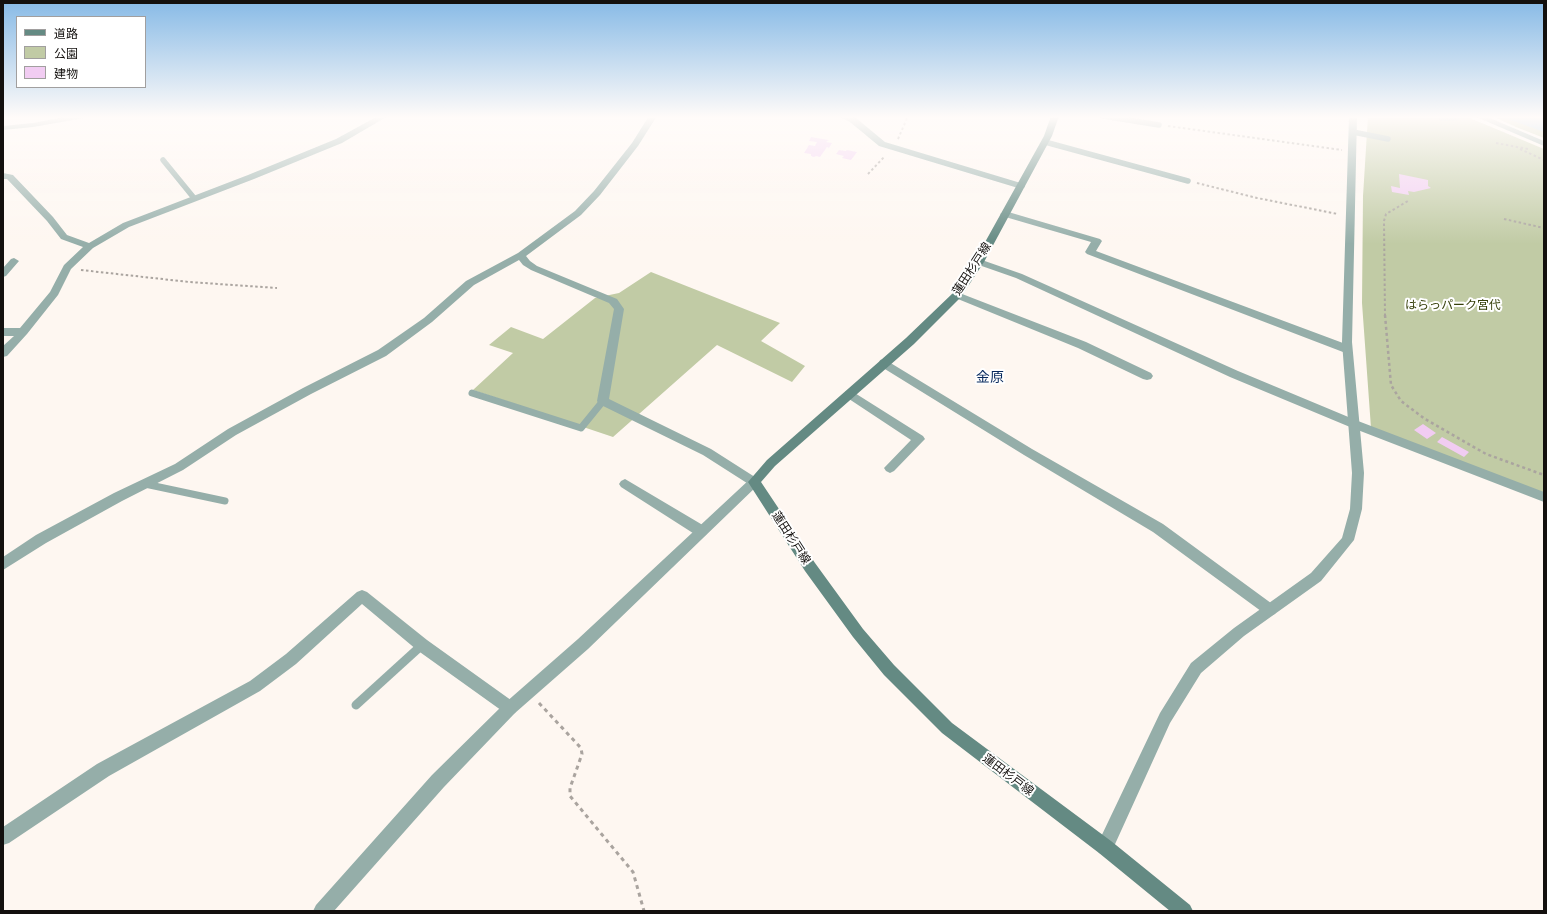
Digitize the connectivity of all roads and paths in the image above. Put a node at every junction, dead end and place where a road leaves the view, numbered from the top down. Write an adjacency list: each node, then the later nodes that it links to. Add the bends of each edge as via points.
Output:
1 (296, 159): 11 (street)
2 (623, 159): 18 (street, via 578,213)
3 (930, 159): 10 (street)
4 (1036, 159): 10 (main road, 蓮田杉戸線)
5 (1106, 159): 9 (lane)
6 (1352, 159): 14 (street)
7 (162, 160): 11 (lane)
8 (3, 176): 17 (street, via 10,177 64,237)
9 (1188, 181): 14 (path)
10 (1020, 186): 13 (main road, 蓮田杉戸線)
11 (194, 198): 17 (street, via 126,225)
12 (1408, 201): 36 (path, via 1386,214 1384,221 1385,322 1391,385 1401,401 1451,435 1486,454)
13 (1006, 214): 20 (main road, 蓮田杉戸線); 27 (street, via 1097,241 1090,252)
14 (1350, 217): 27 (street)
15 (1504, 219): 16 (path)
16 (1544, 228)
17 (90, 246): 21 (street)
18 (521, 255): 33 (street, via 526,263 534,268 607,298 619,309); 38 (street, via 470,283 428,320 382,353 307,390 232,432 179,467)
19 (14, 261): 22 (street)
20 (979, 262): 24 (main road, 蓮田杉戸線); 34 (street, via 1019,276 1234,374)
21 (67, 267): 23 (path, via 117,275); 26 (street, via 54,293)
22 (3, 274)
23 (277, 288)
24 (957, 295): 29 (main road, 蓮田杉戸線); 30 (street, via 1082,345)
25 (3, 332): 26 (street)
26 (23, 332): 28 (street)
27 (1347, 349): 34 (street)
28 (3, 353)
29 (884, 364): 32 (main road, 蓮田杉戸線); 44 (street, via 1158,528)
30 (1147, 376)
31 (472, 393): 33 (lane, via 581,428)
32 (850, 394): 35 (street, via 919,439); 37 (main road, 蓮田杉戸線, via 771,463)
33 (603, 400): 37 (street, via 707,452)
34 (1354, 424): 40 (street); 44 (street, via 1358,473 1356,509 1348,540 1316,577)
35 (890, 468)
36 (1544, 476)
37 (754, 482): 42 (street); 50 (main road, 蓮田杉戸線, via 832,597 889,670 948,728)
38 (144, 484): 41 (lane); 43 (street, via 41,539)
39 (625, 484): 42 (street)
40 (1544, 497)
41 (225, 501)
42 (701, 531): 46 (street)
43 (3, 564)
44 (1270, 610): 50 (street, via 1196,668 1165,718)
45 (422, 646): 47 (lane); 48 (street); 49 (street, via 362,596 291,659 255,686 103,770)
46 (528, 692): 48 (street); 52 (path, via 581,748 582,754 570,788 570,796 633,872)
47 (356, 705)
48 (510, 708): 51 (street, via 438,781)
49 (3, 837)
50 (1105, 848): 53 (main road, 蓮田杉戸線)
51 (330, 908)
52 (644, 911)
53 (1184, 911)

